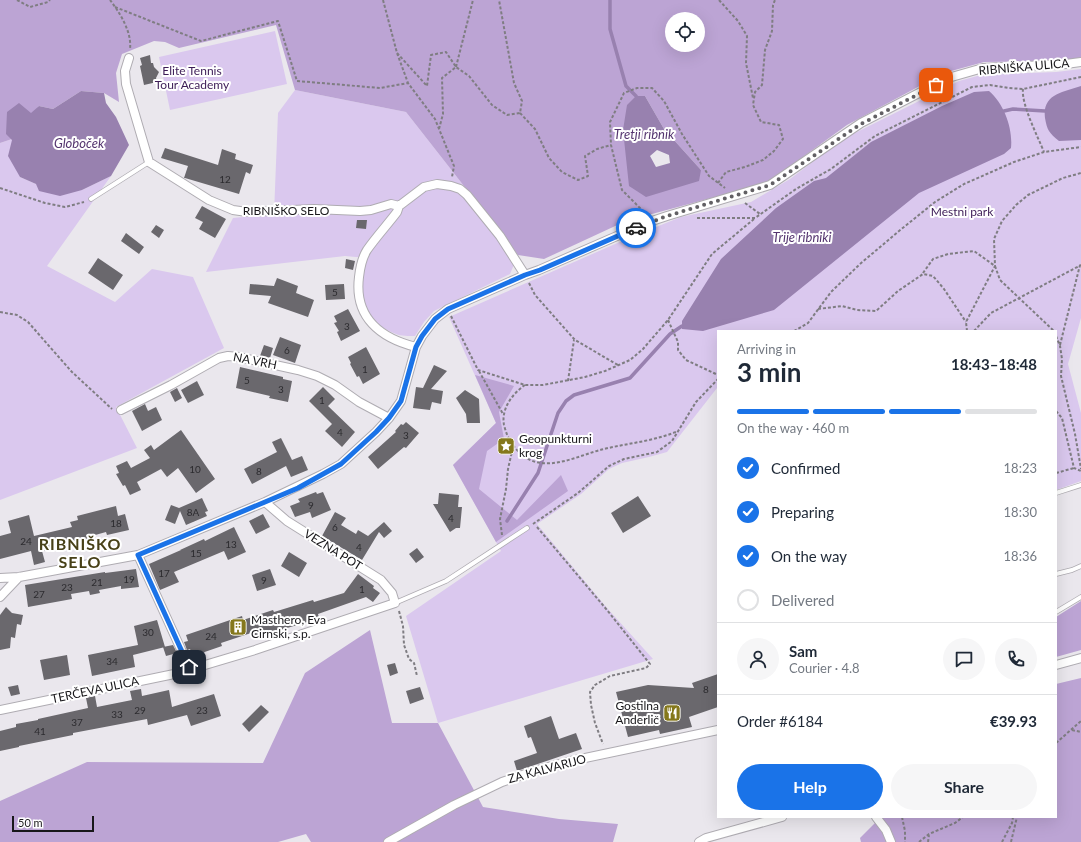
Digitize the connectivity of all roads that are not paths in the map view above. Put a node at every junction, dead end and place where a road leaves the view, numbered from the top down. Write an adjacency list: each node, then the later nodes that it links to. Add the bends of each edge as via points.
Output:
1 (129, 58): 3 (street, via 125,70 126,84)
2 (1081, 62): 6 (street, RIBNIŠKA ULICA, via 983,68 948,78 861,124 770,185 649,222)
3 (149, 162): 4 (lane); 5 (street, RIBNIŠKO SELO, via 209,200 233,210 360,211 391,204)
4 (91, 199)
5 (399, 206): 6 (street, via 424,187 437,184 460,190 467,195 500,236); 7 (street, via 398,212 365,255 360,268 359,294 361,307 371,324 382,333)
6 (525, 275): 7 (street, RIBNIŠKA ULICA, via 448,309 435,319)
7 (416, 347): 9 (street, RIBNIŠKA ULICA, via 401,401)
8 (121, 410): 9 (street, NA VRH, via 219,358 228,356 252,359 316,376)
9 (389, 418): 12 (street, RIBNIŠKA ULICA, via 341,464 298,488)
10 (1081, 485): 11 (lane)
11 (1057, 493)
12 (265, 502): 14 (street, RIBNIŠKA ULICA); 21 (street, VEZNA POT, via 287,521 380,580 392,593)
13 (527, 528): 21 (lane, via 446,581)
14 (138, 555): 17 (street, RIBNIŠKA ULICA); 25 (street)
15 (1081, 566): 16 (lane)
16 (1057, 574)
17 (19, 577): 18 (street, RIBNIŠKA ULICA); 19 (street)
18 (0, 578)
19 (0, 597)
20 (1081, 597): 22 (lane)
21 (396, 603): 25 (street, TERČEVA ULICA, via 255,650 195,668)
22 (1057, 611)
23 (1081, 658): 24 (street)
24 (1057, 666)
25 (189, 667): 26 (street, TERČEVA ULICA, via 179,673)
26 (0, 710)
27 (717, 730): 30 (street, ZA KALVARIJO, via 537,770 502,782 454,805)
28 (778, 818): 31 (street)
29 (877, 818): 32 (street)
30 (388, 842)
31 (699, 842)
32 (891, 842)

